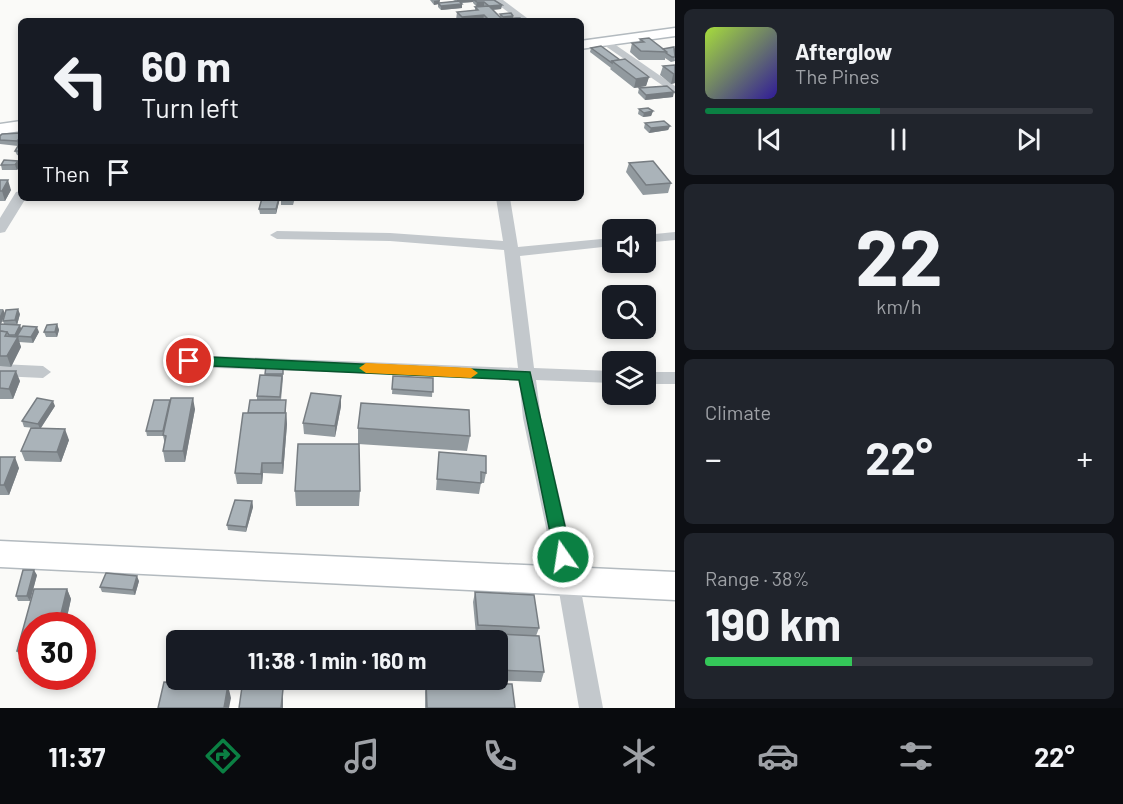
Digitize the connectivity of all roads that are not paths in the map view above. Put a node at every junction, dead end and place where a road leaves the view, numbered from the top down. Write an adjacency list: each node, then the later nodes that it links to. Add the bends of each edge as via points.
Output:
1 (497, 0): 2 (street)
2 (522, 18)
3 (675, 32): 4 (street)
4 (604, 41): 5 (street); 6 (street)
5 (584, 44)
6 (675, 91)
7 (18, 126): 8 (street)
8 (0, 129)
9 (18, 200): 11 (street)
10 (504, 201): 16 (street)
11 (0, 229)
12 (277, 235): 16 (street, via 390,237)
13 (675, 236): 14 (street)
14 (656, 238)
15 (602, 243): 16 (street)
16 (512, 249): 20 (street)
17 (189, 361): 20 (street)
18 (0, 370): 19 (street)
19 (43, 372)
20 (525, 375): 21 (street); 25 (street)
21 (602, 377)
22 (656, 378): 23 (street)
23 (675, 378)
24 (0, 554): 25 (street)
25 (568, 580): 26 (street); 27 (street)
26 (675, 586)
27 (591, 708)

